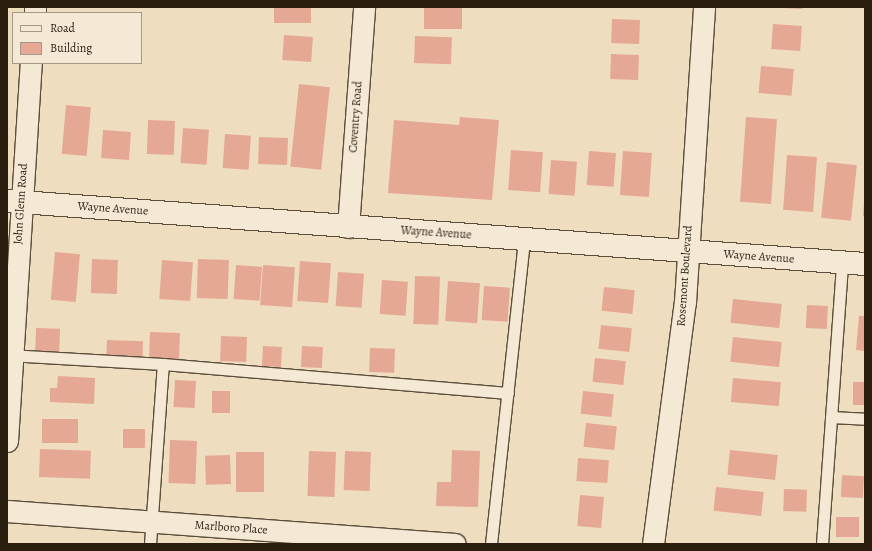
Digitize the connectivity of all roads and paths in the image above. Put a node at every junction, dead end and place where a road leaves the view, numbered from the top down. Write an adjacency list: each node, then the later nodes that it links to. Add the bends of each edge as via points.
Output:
1 (364, 7): 5 (street, Coventry Road)
2 (704, 7): 7 (street, Rosemont Boulevard)
3 (31, 64): 4 (street, John Glenn Road)
4 (14, 202): 5 (main road, Wayne Avenue); 10 (street, John Glenn Road)
5 (348, 227): 6 (main road, Wayne Avenue)
6 (524, 240): 7 (main road, Wayne Avenue); 12 (lane)
7 (687, 252): 8 (main road, Wayne Avenue); 21 (street, Rosemont Boulevard, via 684,310)
8 (842, 263): 9 (main road, Wayne Avenue); 13 (lane)
9 (865, 264)
10 (9, 355): 11 (lane); 15 (street, John Glenn Road)
11 (163, 364): 12 (lane); 17 (lane)
12 (508, 393): 20 (lane)
13 (831, 417): 14 (lane); 22 (lane)
14 (865, 419)
15 (7, 441)
16 (7, 511): 17 (street, Marlboro Place)
17 (151, 522): 18 (lane); 19 (street, Marlboro Place)
18 (150, 544)
19 (455, 544)
20 (491, 544)
21 (653, 544)
22 (822, 544)

